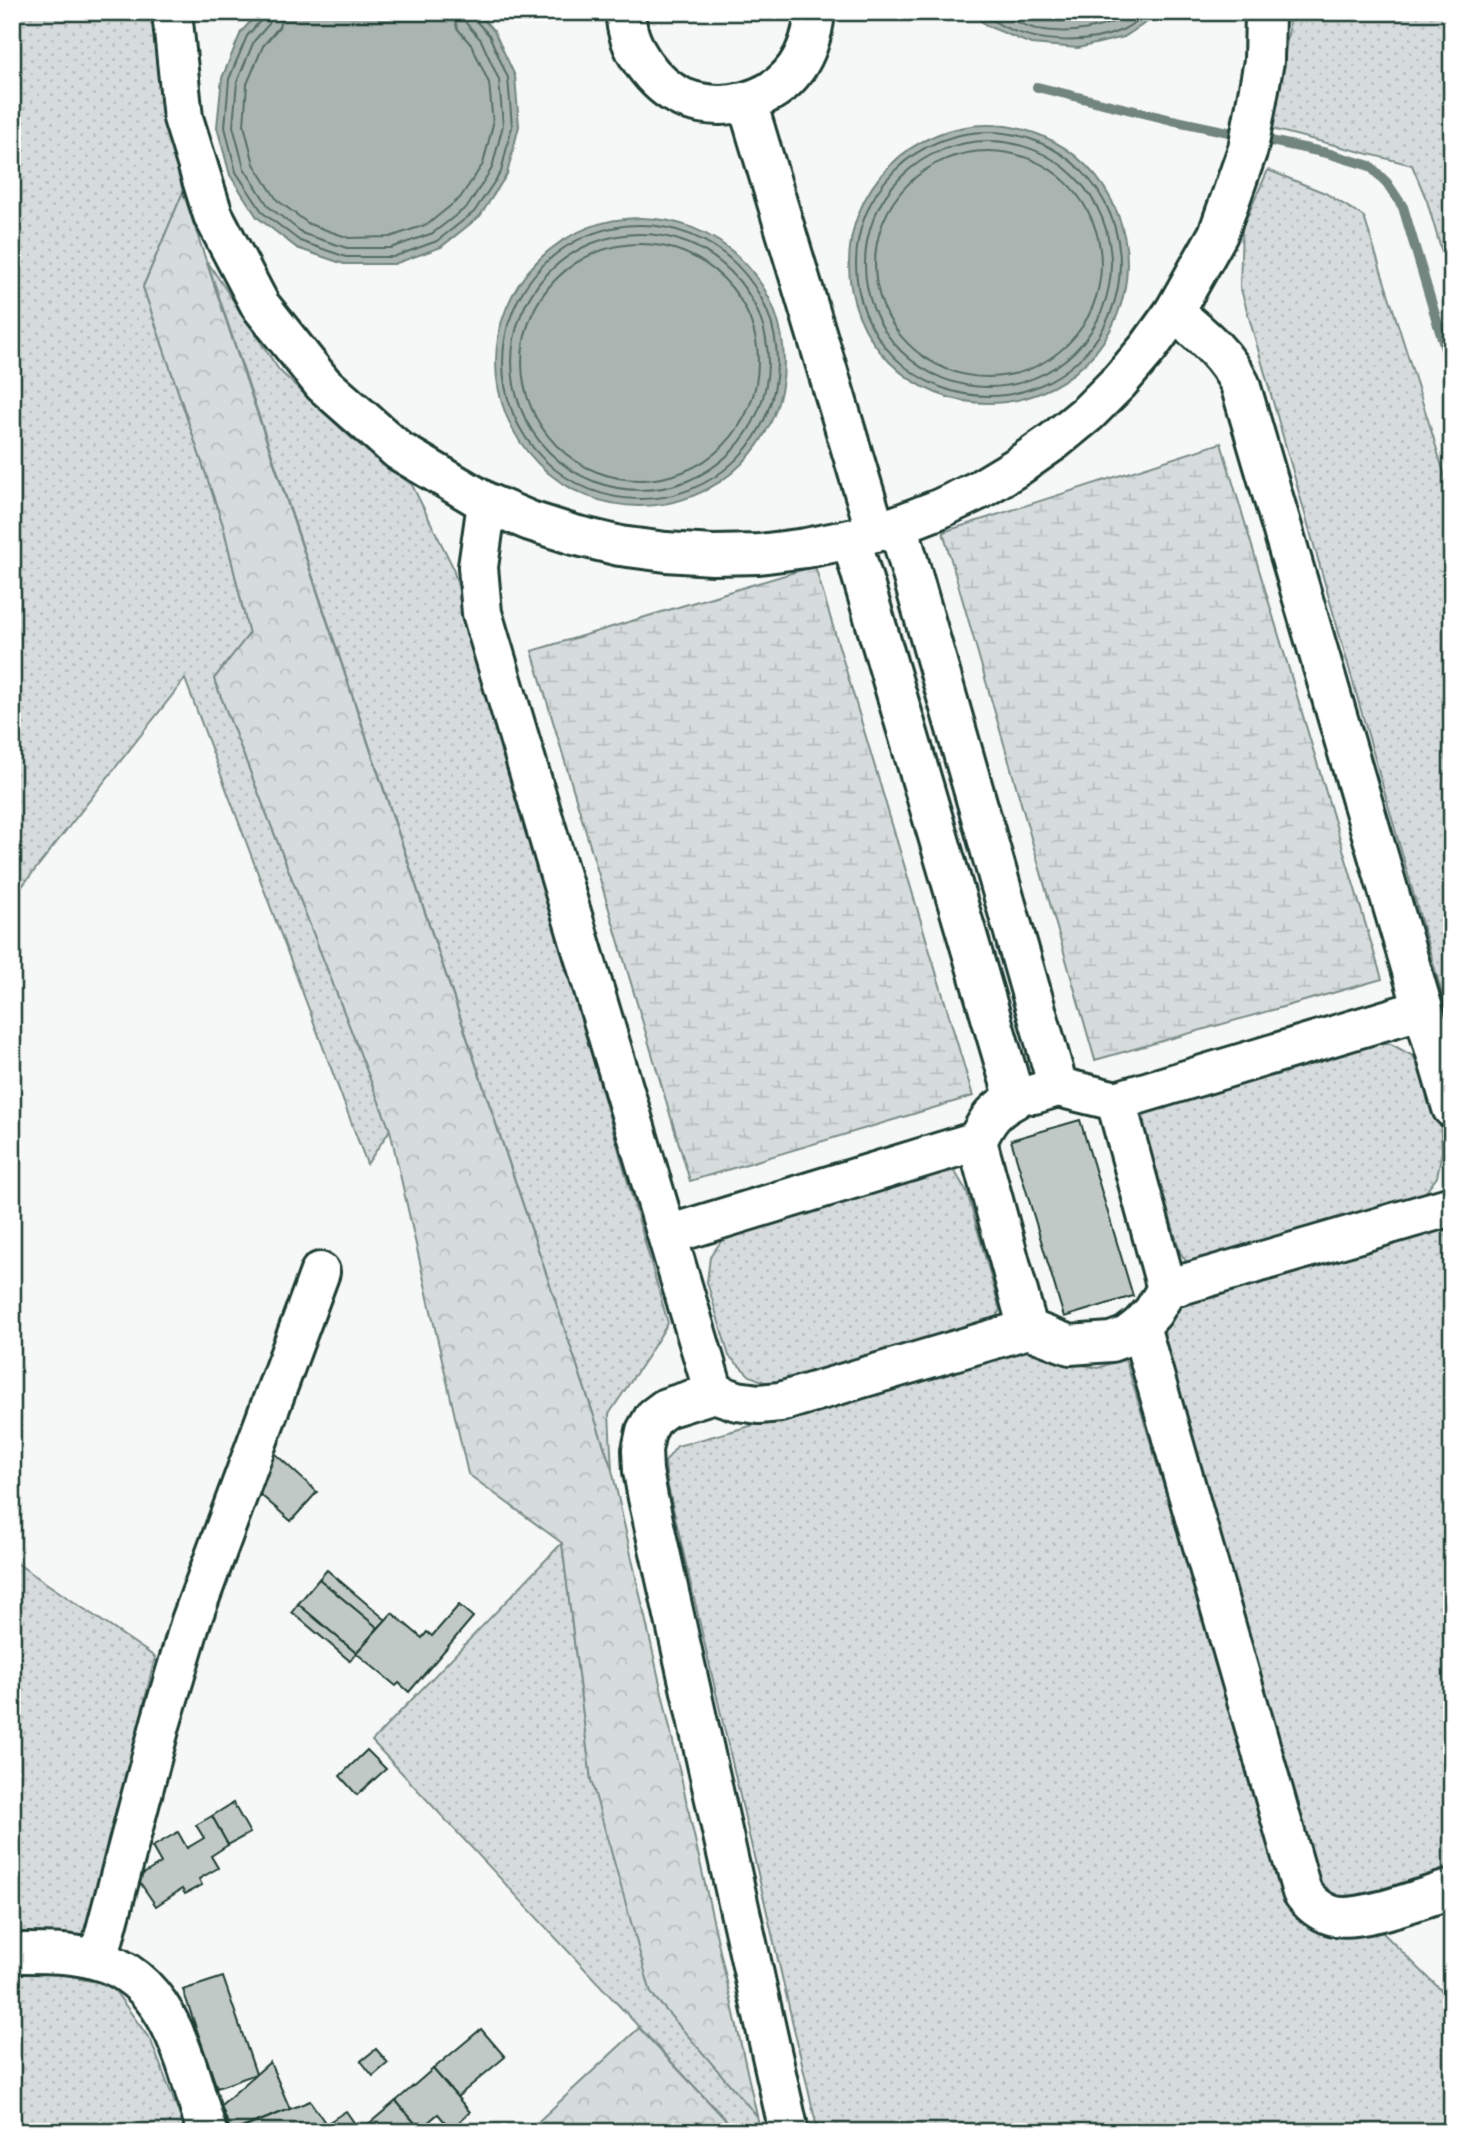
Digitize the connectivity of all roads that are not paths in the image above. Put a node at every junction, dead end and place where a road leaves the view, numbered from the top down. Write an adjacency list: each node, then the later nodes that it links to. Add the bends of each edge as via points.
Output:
1 (172, 12): 7 (street, via 183,118 213,215 260,305 323,384 399,452)
2 (626, 12): 5 (street, via 635,52 655,79 682,97 714,106)
3 (815, 12): 5 (street, via 810,43 795,69 774,89)
4 (1265, 12): 6 (street, via 1264,61 1248,149 1218,233)
5 (747, 102): 8 (street)
6 (1174, 312): 8 (street, via 1119,382 1054,441 979,490); 9 (street, via 1219,351 1240,384)
7 (487, 503): 8 (street, via 574,535 666,552 759,554); 16 (street, via 478,567 482,613)
8 (875, 532): 10 (street); 11 (street)
9 (1423, 1009): 12 (street); 13 (street)
10 (1058, 1087): 11 (street); 12 (street)
11 (1015, 1099): 14 (street, via 989,1117)
12 (1116, 1101): 18 (street)
13 (1452, 1108)
14 (977, 1141): 16 (street); 20 (street)
15 (1452, 1206): 18 (street)
16 (668, 1235): 21 (street)
17 (320, 1272): 24 (street, via 191,1620)
18 (1167, 1289): 19 (street)
19 (1140, 1326): 20 (street, via 1111,1342 1070,1345); 22 (street, via 1302,1892 1321,1910 1340,1917 1364,1915)
20 (1028, 1329): 21 (street, via 780,1402 737,1401)
21 (714, 1393): 26 (street, via 666,1408 654,1417 642,1450 643,1471)
22 (1452, 1889)
23 (12, 1953): 24 (street)
24 (98, 1960): 25 (street, via 121,1969 156,2000 180,2046)
25 (207, 2132)
26 (789, 2132)

